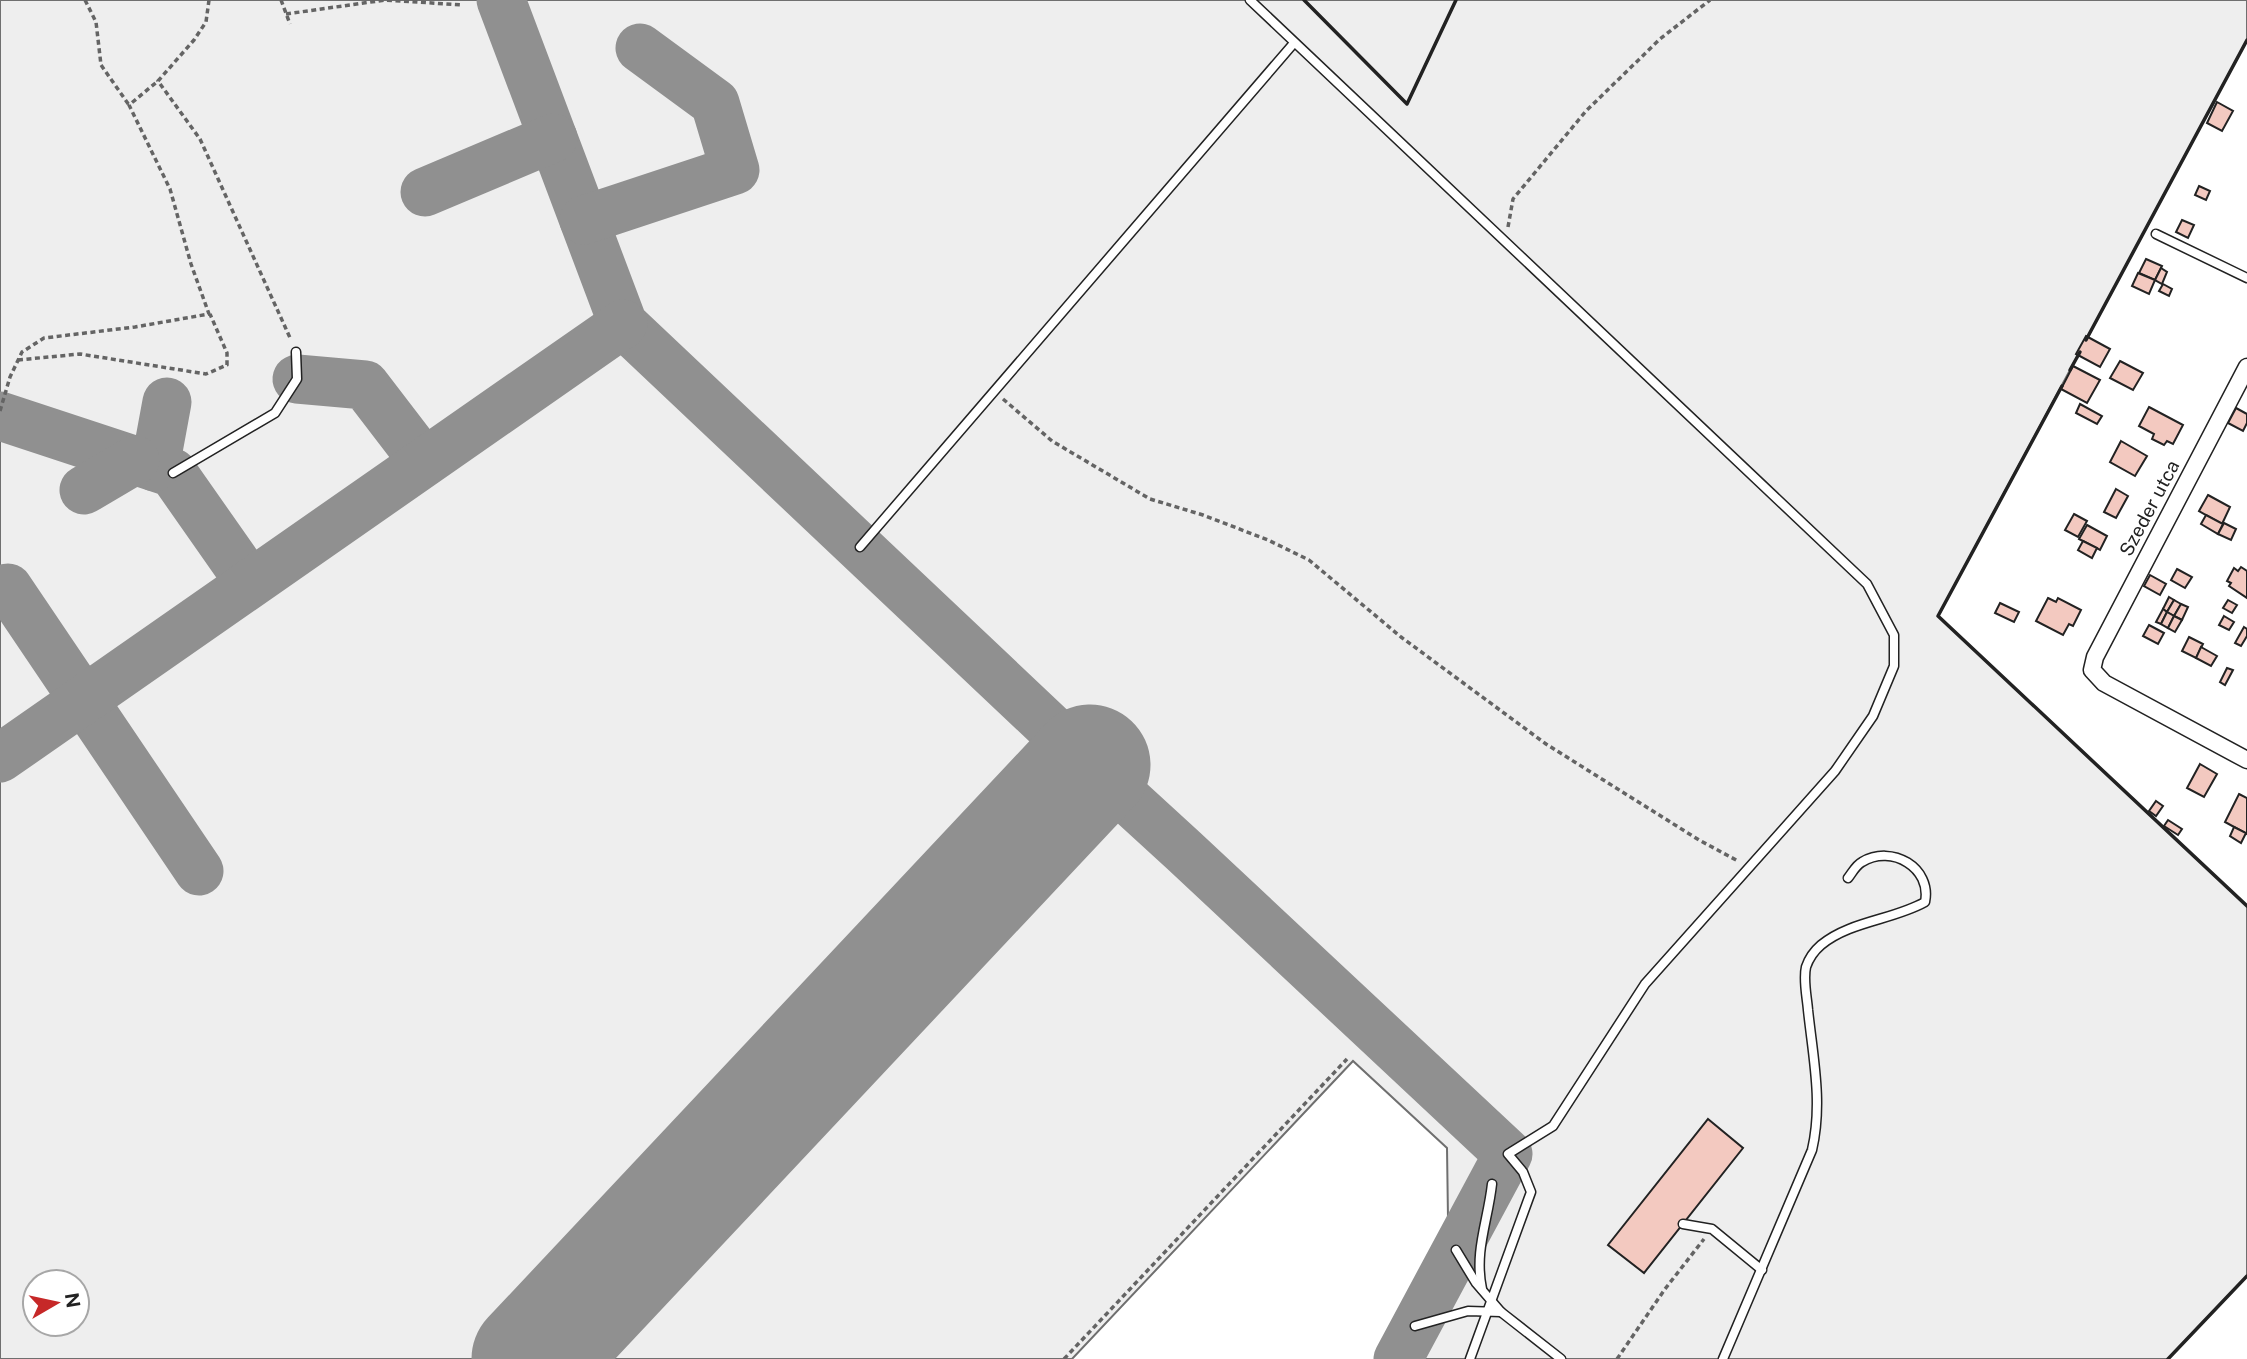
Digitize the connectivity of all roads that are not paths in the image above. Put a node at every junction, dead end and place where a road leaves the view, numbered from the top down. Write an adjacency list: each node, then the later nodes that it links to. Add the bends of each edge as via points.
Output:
1 (1250, 0): 2 (lane)
2 (1294, 43): 8 (lane); 16 (lane, via 1867,583 1894,635 1894,666 1873,716 1835,771 1645,984 1553,1126 1508,1153 1531,1192)
3 (2156, 234): 4 (lane)
4 (2247, 278)
5 (296, 352): 7 (lane, via 297,379 275,413)
6 (2247, 367): 9 (street, Szeder utca, via 2091,670 2104,683)
7 (173, 473)
8 (860, 547)
9 (2247, 760)
10 (1848, 878): 14 (lane, via 1860,862 1896,856 1924,877 1925,902 1844,931 1810,957 1805,970 1818,1088 1817,1127 1812,1150)
11 (1492, 1184): 15 (lane, via 1478,1270)
12 (1683, 1224): 14 (lane, via 1712,1229)
13 (1457, 1250): 15 (lane)
14 (1762, 1270): 22 (lane)
15 (1482, 1289): 16 (lane)
16 (1492, 1300): 17 (lane); 18 (lane)
17 (1488, 1311): 18 (lane); 19 (lane, via 1468,1311); 20 (lane)
18 (1501, 1312): 21 (lane)
19 (1416, 1326)
20 (1470, 1359)
21 (1561, 1359)
22 (1723, 1359)

